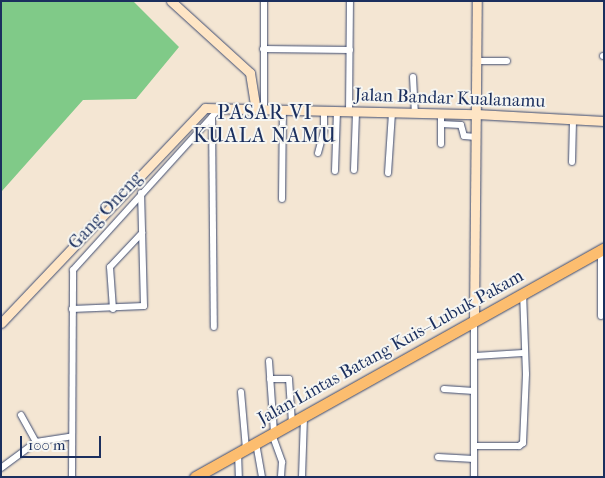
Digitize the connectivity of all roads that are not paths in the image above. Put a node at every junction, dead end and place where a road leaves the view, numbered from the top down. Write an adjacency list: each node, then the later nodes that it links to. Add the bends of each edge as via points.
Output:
1 (171, 1): 10 (street, via 250,74)
2 (264, 1): 5 (street)
3 (350, 1): 6 (street)
4 (477, 1): 7 (street)
5 (263, 49): 6 (street); 10 (street)
6 (350, 50): 16 (street)
7 (476, 61): 8 (street); 21 (street)
8 (507, 61)
9 (413, 77): 18 (street)
10 (259, 90): 12 (street)
11 (220, 108): 12 (street, Jalan Bandar Kualanamu); 22 (street, Gang Oneng); 43 (street, Jalan Bandar Kualanamu, via 205,108)
12 (260, 109): 13 (street, Jalan Bandar Kualanamu)
13 (283, 109): 14 (street, Jalan Bandar Kualanamu); 35 (street)
14 (324, 111): 15 (street, Jalan Bandar Kualanamu); 29 (street, via 324,131)
15 (337, 111): 16 (street, Jalan Bandar Kualanamu); 32 (street)
16 (352, 112): 17 (street, Jalan Bandar Kualanamu); 31 (street)
17 (392, 112): 18 (street, Jalan Bandar Kualanamu); 33 (street)
18 (415, 113): 19 (street, Jalan Bandar Kualanamu)
19 (441, 113): 20 (street, Jalan Bandar Kualanamu); 25 (street)
20 (453, 114): 21 (street, Jalan Bandar Kualanamu); 26 (street)
21 (476, 114): 23 (street, Jalan Bandar Kualanamu); 27 (street)
22 (212, 117): 34 (street, Gang Oneng); 44 (street)
23 (573, 120): 24 (street, Jalan Bandar Kualanamu); 30 (street)
24 (604, 121)
25 (441, 124): 26 (street); 28 (street)
26 (453, 124): 27 (street, via 463,126 464,136)
27 (476, 137): 42 (street)
28 (441, 144)
29 (318, 153)
30 (572, 162)
31 (354, 170)
32 (334, 171)
33 (388, 172)
34 (141, 193): 36 (street); 39 (street, Gang Oneng, via 75,266)
35 (282, 199)
36 (142, 233): 40 (street, via 110,267); 40 (street, via 144,306)
37 (603, 249): 38 (highway, Jalan Lintas Batang Kuis–Lubuk Pakam); 41 (street)
38 (523, 294): 42 (highway, Jalan Lintas Batang Kuis–Lubuk Pakam); 45 (street)
39 (72, 309): 40 (street); 56 (street, Gang Oneng)
40 (113, 309)
41 (601, 316)
42 (474, 321): 46 (street); 53 (highway, Jalan Lintas Batang Kuis–Lubuk Pakam)
43 (1, 322)
44 (214, 327)
45 (523, 352): 46 (street); 58 (street, via 526,374 523,444)
46 (474, 356): 50 (street)
47 (269, 361): 48 (street)
48 (270, 379): 54 (street, via 288,379); 55 (street)
49 (444, 389): 50 (street)
50 (474, 391): 58 (street)
51 (241, 392): 59 (street)
52 (21, 416): 57 (street)
53 (304, 416): 54 (highway, Jalan Lintas Batang Kuis–Lubuk Pakam); 68 (street)
54 (292, 423): 55 (highway, Jalan Lintas Batang Kuis–Lubuk Pakam)
55 (273, 433): 59 (highway, Jalan Lintas Batang Kuis–Lubuk Pakam); 67 (street, via 280,456)
56 (72, 436): 57 (street); 63 (street, Gang Oneng)
57 (36, 442): 62 (street)
58 (474, 446): 61 (street)
59 (247, 448): 64 (highway, Jalan Lintas Batang Kuis–Lubuk Pakam); 65 (street); 66 (street)
60 (438, 457): 61 (street)
61 (474, 459): 69 (street)
62 (1, 468)
63 (72, 477)
64 (195, 477)
65 (239, 477)
66 (262, 477)
67 (281, 477)
68 (302, 477)
69 (474, 477)

